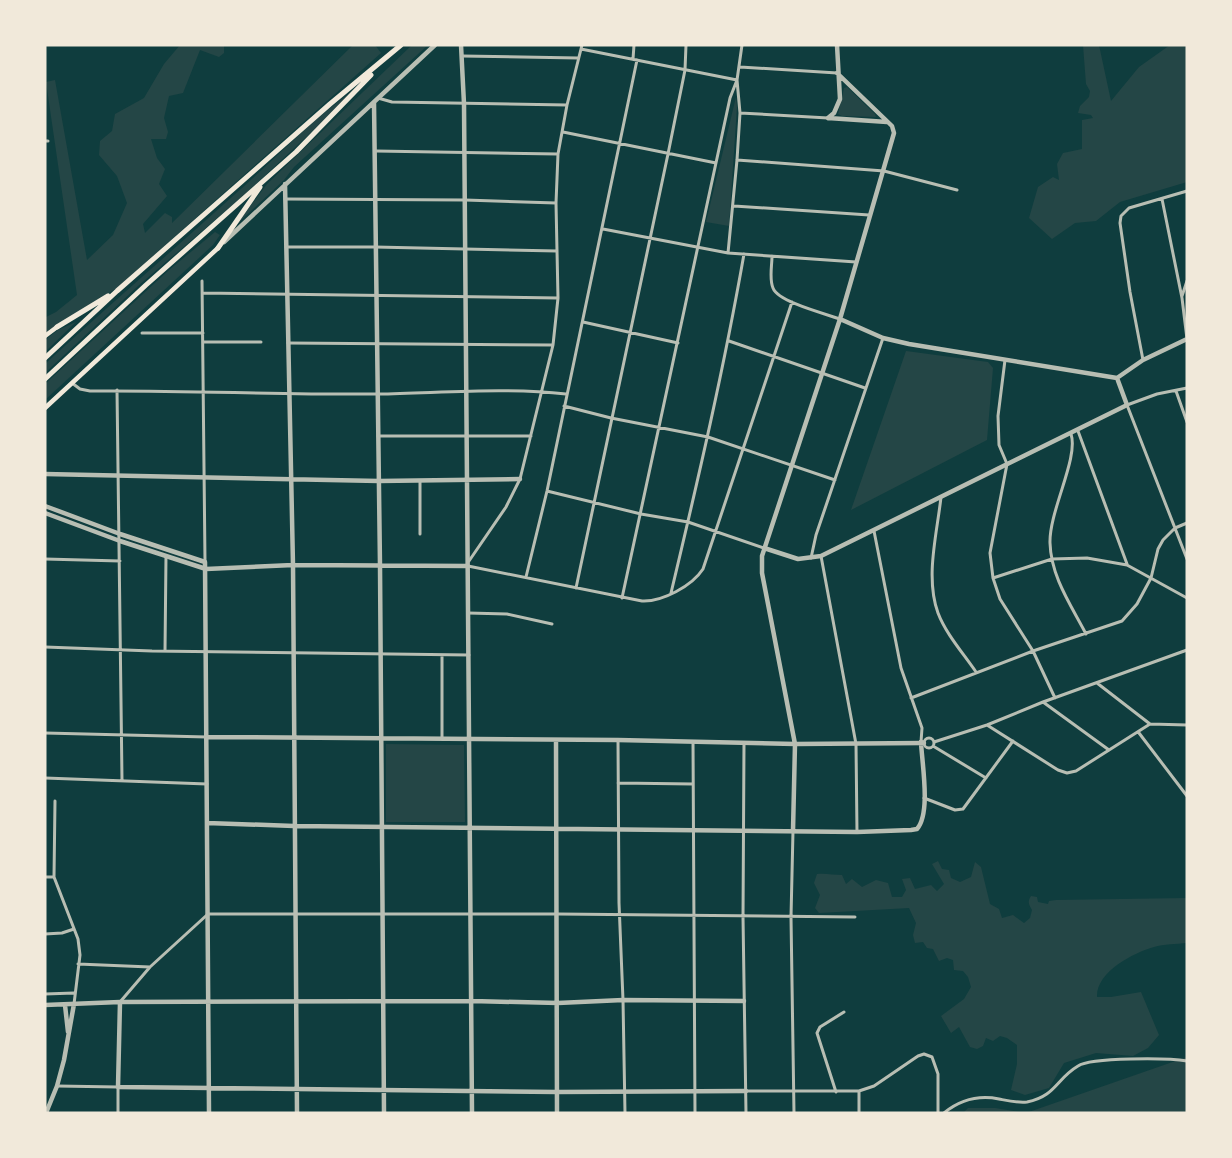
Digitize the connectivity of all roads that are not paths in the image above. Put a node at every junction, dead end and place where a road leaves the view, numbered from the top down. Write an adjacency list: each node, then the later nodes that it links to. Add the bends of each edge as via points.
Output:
1 (402, 45): 12 (main road)
2 (435, 45): 17 (street)
3 (461, 45): 9 (street)
4 (634, 45): 11 (street)
5 (686, 45): 14 (street)
6 (742, 45): 13 (street)
7 (837, 45): 15 (street)
8 (582, 47): 10 (street); 11 (street)
9 (462, 56): 10 (street); 18 (street)
10 (578, 58): 19 (street)
11 (635, 59): 14 (street); 24 (street)
12 (382, 63): 32 (main road, via 320,129); 57 (main road)
13 (740, 67): 15 (street); 16 (street)
14 (685, 70): 16 (street); 28 (street)
15 (837, 73): 21 (street, via 840,99); 22 (street)
16 (737, 80): 20 (street); 30 (street)
17 (376, 100): 18 (street); 25 (street); 33 (street)
18 (464, 104): 19 (street); 26 (street)
19 (567, 105): 23 (street)
20 (740, 113): 21 (street); 29 (street)
21 (828, 118): 22 (street)
22 (887, 122): 31 (street, via 894,133)
23 (563, 132): 24 (street); 27 (street)
24 (620, 144): 28 (street); 43 (street)
25 (376, 151): 26 (street); 37 (street)
26 (464, 152): 27 (street); 39 (street)
27 (558, 154): 40 (street)
28 (668, 154): 30 (street); 44 (street)
29 (737, 160): 31 (street); 41 (street)
30 (716, 163): 48 (street)
31 (884, 171): 34 (street); 42 (street)
32 (264, 180): 47 (main road); 88 (main road)
33 (285, 184): 36 (street); 47 (street)
34 (957, 190)
35 (1187, 191): 38 (street)
36 (285, 199): 37 (street); 45 (street)
37 (375, 199): 39 (street); 46 (street)
38 (1162, 199): 63 (street); 85 (street, via 1129,208 1120,223)
39 (465, 200): 40 (street); 49 (street)
40 (556, 203): 50 (street)
41 (734, 206): 42 (street); 51 (street)
42 (869, 215): 54 (street)
43 (603, 229): 44 (street); 66 (street)
44 (649, 238): 48 (street); 70 (street)
45 (286, 247): 46 (street); 59 (street)
46 (375, 247): 49 (street); 60 (street)
47 (218, 248): 89 (main road)
48 (698, 248): 51 (street); 78 (street)
49 (465, 249): 50 (street); 61 (street)
50 (557, 251): 62 (street)
51 (728, 253): 52 (street)
52 (744, 254): 53 (street); 74 (street)
53 (772, 256): 54 (street); 64 (street, via 774,291)
54 (856, 262): 65 (street)
55 (202, 281): 58 (street)
56 (1187, 281): 63 (street)
57 (117, 291): 67 (main road); 83 (main road)
58 (203, 293): 59 (street); 69 (street)
59 (287, 295): 60 (street); 77 (street)
60 (376, 296): 61 (street); 79 (street)
61 (466, 297): 62 (street); 80 (street)
62 (558, 298): 81 (street)
63 (1182, 298): 73 (street)
64 (792, 302): 65 (street); 82 (street)
65 (840, 319): 72 (street); 86 (street)
66 (583, 322): 70 (street); 99 (street)
67 (57, 327): 71 (main road)
68 (142, 333): 69 (street)
69 (203, 333): 75 (street)
70 (628, 334): 78 (street); 103 (street)
71 (45, 336)
72 (883, 338): 84 (street); 90 (street)
73 (1187, 339): 85 (street)
74 (729, 341): 82 (street); 111 (street)
75 (203, 342): 76 (street); 93 (street)
76 (261, 342)
77 (288, 343): 79 (street); 96 (street)
78 (678, 343): 105 (street)
79 (377, 344): 80 (street); 98 (street)
80 (466, 345): 81 (street); 94 (street)
81 (553, 345): 97 (street)
82 (773, 356): 86 (street); 112 (street)
83 (45, 358)
84 (1005, 360): 87 (street); 113 (street, via 998,432)
85 (1143, 360): 87 (street)
86 (822, 372): 90 (street); 114 (street)
87 (1117, 378): 100 (street)
88 (45, 379)
89 (72, 383): 92 (street, via 90,391); 102 (main road)
90 (865, 388): 121 (street)
91 (1187, 388): 95 (street)
92 (117, 390): 93 (street); 116 (street)
93 (204, 391): 96 (street); 117 (street)
94 (466, 391): 97 (street); 98 (street); 110 (street)
95 (1176, 391): 100 (street); 104 (street)
96 (289, 392): 98 (street); 118 (street)
97 (542, 392): 99 (street); 109 (street)
98 (378, 394): 108 (street)
99 (566, 394): 101 (street)
100 (1127, 405): 106 (street); 132 (street)
101 (564, 406): 103 (street); 124 (street)
102 (45, 408)
103 (612, 418): 105 (street); 126 (street)
104 (1187, 422)
105 (660, 428): 111 (street); 129 (street)
106 (1078, 431): 107 (street); 150 (street)
107 (1071, 434): 113 (street); 144 (street, via 1074,448 1051,529)
108 (378, 436): 110 (street); 122 (street)
109 (531, 436): 110 (street); 119 (street)
110 (467, 437): 120 (street)
111 (708, 437): 112 (street); 130 (street)
112 (743, 448): 114 (street); 134 (street)
113 (1007, 464): 125 (street); 154 (street, via 990,553)
114 (792, 465): 121 (street); 138 (street)
115 (45, 474): 116 (street)
116 (118, 474): 117 (street); 135 (street)
117 (204, 476): 118 (street); 147 (street)
118 (291, 479): 122 (street); 148 (street)
119 (520, 479): 120 (street); 149 (street)
120 (467, 480): 123 (street); 149 (street)
121 (835, 480): 142 (street)
122 (379, 481): 123 (street); 151 (street)
123 (420, 482): 136 (street)
124 (547, 491): 126 (street); 153 (street)
125 (941, 496): 133 (street); 173 (street, via 933,589 939,615)
126 (593, 502): 129 (street); 156 (street)
127 (45, 506): 135 (street)
128 (45, 513): 137 (street)
129 (641, 514): 130 (street); 158 (street)
130 (688, 522): 134 (street); 157 (street)
131 (1187, 523): 132 (street)
132 (1174, 528): 145 (street); 155 (street, via 1158,549)
133 (874, 529): 140 (street); 175 (street, via 901,668)
134 (715, 531): 138 (street); 157 (street, via 703,569)
135 (120, 534): 137 (street); 139 (street)
136 (420, 534)
137 (120, 541): 141 (street); 146 (street)
138 (764, 548): 142 (street, via 798,559); 195 (street, via 761,565)
139 (167, 550): 141 (street); 147 (street)
140 (821, 556): 142 (street); 196 (street)
141 (166, 557): 152 (street); 166 (street)
142 (812, 558)
143 (45, 559): 146 (street)
144 (1052, 559): 150 (street, via 1087,558); 154 (street); 162 (street, via 1060,585)
145 (1187, 559)
146 (120, 561): 164 (street)
147 (205, 562): 152 (street)
148 (292, 565): 151 (street); 152 (street); 169 (street)
149 (468, 565): 151 (street); 153 (street); 160 (street)
150 (1127, 565): 155 (street)
151 (380, 566): 170 (street)
152 (206, 569): 167 (street)
153 (526, 577): 156 (street)
154 (993, 578): 168 (street, via 1000,599)
155 (1151, 579): 159 (street); 162 (street, via 1122,621)
156 (576, 588): 158 (street)
157 (670, 594): 158 (street, via 650,601)
158 (622, 598)
159 (1187, 598)
160 (468, 613): 161 (street, via 507,615); 172 (street)
161 (552, 624)
162 (1086, 634): 168 (street)
163 (45, 646): 164 (street)
164 (121, 650): 166 (street); 183 (street)
165 (1187, 650): 174 (street)
166 (165, 651): 167 (street)
167 (206, 651): 169 (street); 184 (street)
168 (1033, 651): 173 (street); 176 (street)
169 (293, 653): 170 (street); 185 (street)
170 (380, 654): 171 (street); 188 (street)
171 (442, 655): 172 (street); 186 (street)
172 (469, 656): 187 (street)
173 (976, 672): 175 (street)
174 (1097, 683): 176 (street); 178 (street)
175 (911, 698): 194 (street, via 922,728)
176 (1054, 698): 177 (street)
177 (1043, 702): 179 (street); 198 (street)
178 (1150, 724): 180 (street); 181 (street)
179 (987, 725): 191 (street); 197 (street)
180 (1187, 725)
181 (1139, 732): 198 (street); 205 (street)
182 (45, 733): 183 (street)
183 (121, 735): 184 (street); 201 (street)
184 (207, 737): 185 (street); 203 (street)
185 (294, 738): 188 (street); 209 (street)
186 (442, 739): 187 (street); 188 (street)
187 (469, 739): 189 (street); 211 (street)
188 (381, 740): 210 (street)
189 (556, 740): 190 (street); 212 (street)
190 (618, 740): 192 (street); 202 (street)
191 (1013, 741): 198 (street, via 1063,773 1071,773); 200 (street)
192 (693, 742): 193 (street); 204 (street)
193 (744, 743): 195 (street); 215 (street)
194 (922, 743): 196 (street); 197 (street, via 927,748); 197 (street, via 928,738); 206 (street)
195 (795, 744): 196 (street); 216 (street)
196 (856, 744): 217 (street)
197 (933, 744): 200 (street)
198 (1109, 750)
199 (45, 778): 201 (street)
200 (986, 778): 206 (street, via 967,805 958,810)
201 (122, 780): 203 (street)
202 (618, 783): 204 (street); 213 (street)
203 (207, 784): 208 (street)
204 (693, 784): 214 (street)
205 (1187, 796)
206 (924, 798): 217 (street, via 922,823 917,829)
207 (55, 801): 219 (street)
208 (207, 823): 209 (street); 220 (street)
209 (294, 826): 210 (street); 225 (street)
210 (382, 827): 211 (street); 221 (street)
211 (470, 827): 212 (street); 222 (street)
212 (557, 828): 213 (street); 223 (street)
213 (618, 828): 214 (street); 224 (street)
214 (694, 829): 215 (street); 226 (street)
215 (743, 830): 216 (street); 227 (street)
216 (794, 831): 217 (street); 228 (street)
217 (857, 832)
218 (45, 877): 219 (street)
219 (54, 877): 230 (street)
220 (208, 914): 225 (street); 233 (street); 243 (street)
221 (382, 914): 222 (street); 225 (street); 242 (street)
222 (471, 914): 223 (street); 238 (street)
223 (558, 914): 224 (street); 244 (street)
224 (619, 914): 226 (street); 236 (street)
225 (295, 915): 241 (street)
226 (694, 916): 227 (street); 237 (street)
227 (743, 917): 228 (street); 239 (street)
228 (791, 917): 229 (street); 260 (street)
229 (855, 917)
230 (74, 929): 231 (street); 232 (street, via 79,945)
231 (45, 934)
232 (78, 964): 233 (street); 234 (street)
233 (150, 967): 240 (street)
234 (74, 993): 235 (street); 245 (street)
235 (45, 994)
236 (623, 1000): 237 (street); 244 (street); 256 (street)
237 (694, 1000): 239 (street); 259 (street)
238 (472, 1001): 242 (street); 244 (street); 258 (street)
239 (744, 1001): 257 (street)
240 (120, 1002): 243 (street); 245 (street); 252 (street)
241 (295, 1002): 242 (street); 243 (street); 255 (street)
242 (383, 1002): 254 (street)
243 (208, 1003): 253 (street)
244 (558, 1003): 262 (street)
245 (74, 1004): 247 (street); 249 (street)
246 (45, 1005): 247 (street)
247 (65, 1005): 249 (street)
248 (844, 1012): 263 (street, via 817,1033)
249 (68, 1032): 251 (street)
250 (1187, 1061): 277 (street, via 1080,1064 1047,1096 1017,1102 976,1098)
251 (57, 1086): 252 (street); 264 (street)
252 (118, 1087): 253 (street); 265 (street)
253 (209, 1088): 255 (street); 266 (street)
254 (383, 1089): 255 (street); 258 (street); 268 (street)
255 (297, 1090): 267 (street)
256 (625, 1090): 259 (street); 262 (street); 271 (street)
257 (746, 1090): 259 (street); 260 (street); 273 (street)
258 (472, 1091): 262 (street); 269 (street)
259 (695, 1091): 272 (street)
260 (794, 1091): 263 (street); 274 (street)
261 (859, 1091): 263 (street); 275 (street); 276 (street, via 874,1086 918,1056 929,1055 938,1074)
262 (557, 1092): 270 (street)
263 (836, 1092)
264 (45, 1113)
265 (118, 1113)
266 (209, 1113)
267 (297, 1113)
268 (384, 1113)
269 (472, 1113)
270 (557, 1113)
271 (625, 1113)
272 (696, 1113)
273 (746, 1113)
274 (794, 1113)
275 (859, 1113)
276 (938, 1113)
277 (944, 1113)

